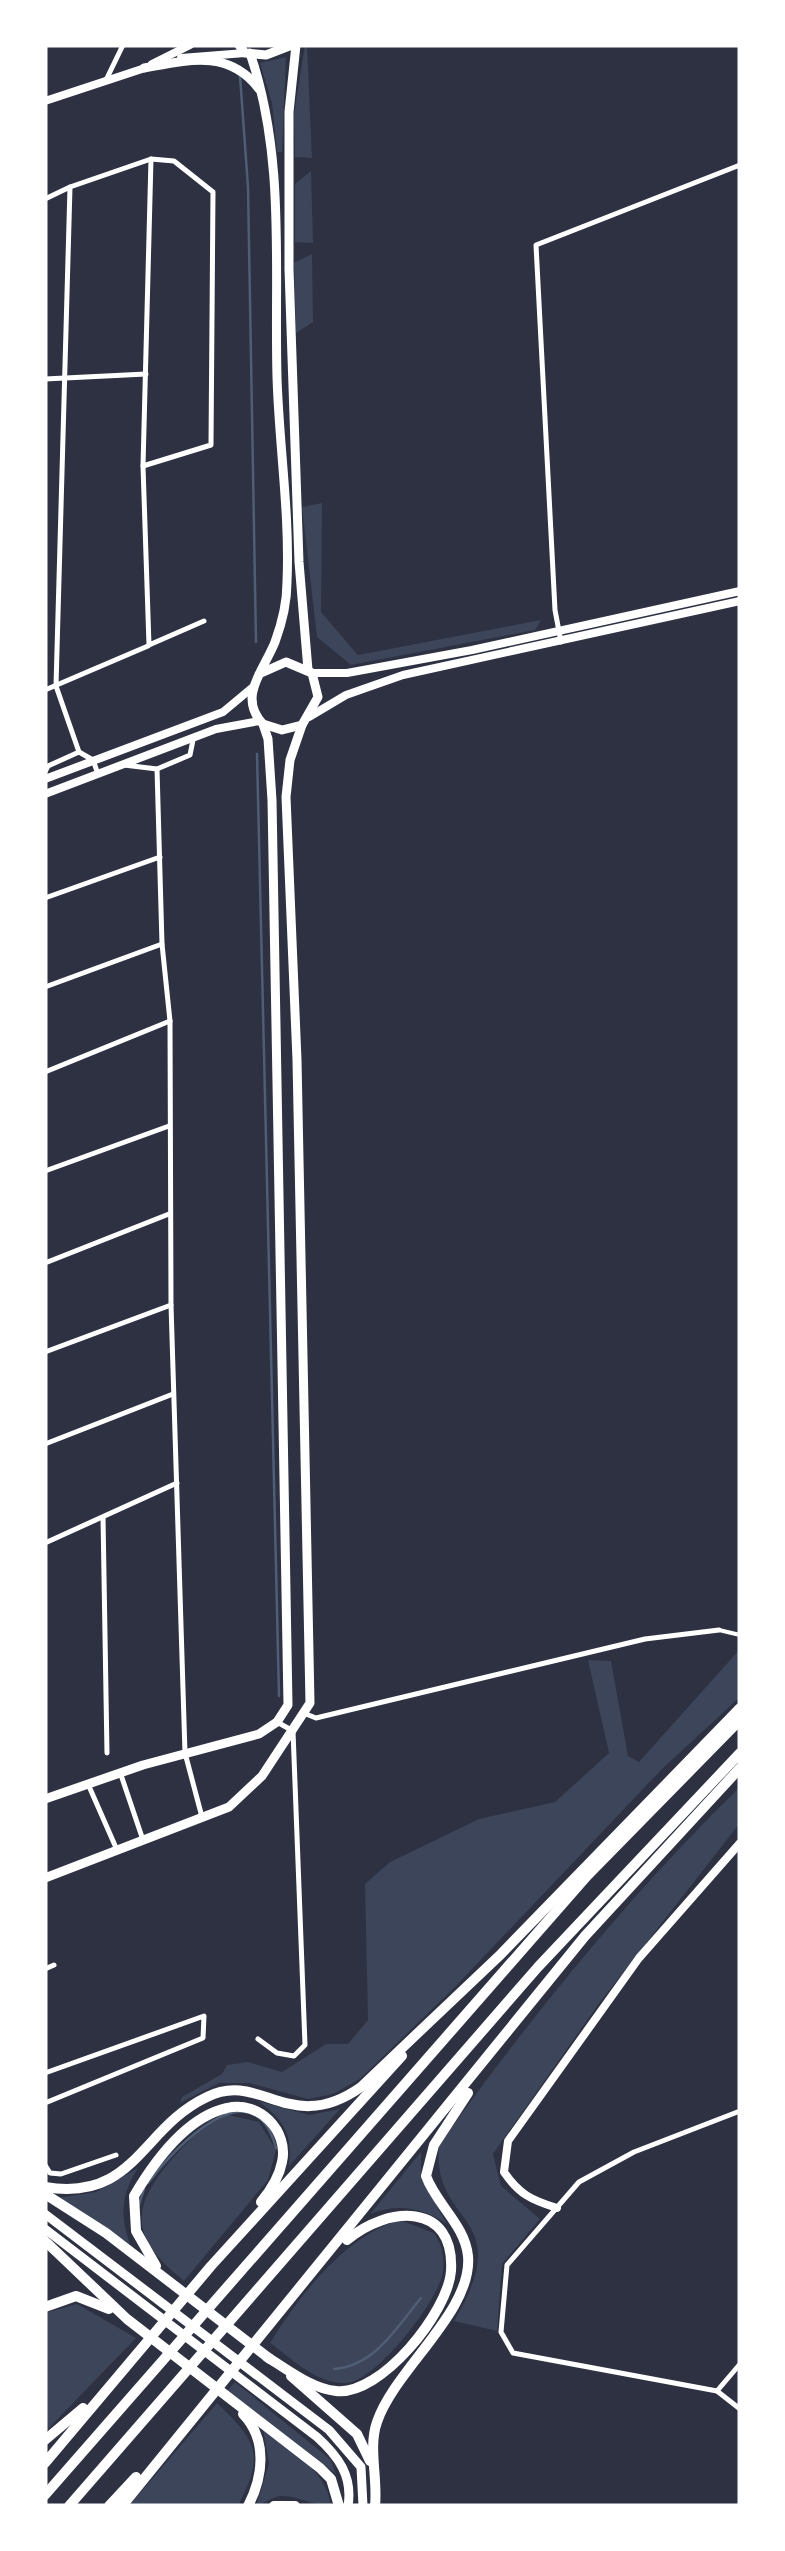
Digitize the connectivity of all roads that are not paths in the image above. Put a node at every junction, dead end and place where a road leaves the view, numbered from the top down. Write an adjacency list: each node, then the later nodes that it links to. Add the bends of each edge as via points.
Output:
1 (123, 45): 6 (street)
2 (190, 45): 5 (street)
3 (294, 45): 4 (main road, via 277,54); 23 (main road, via 288,269)
4 (245, 50): 5 (street); 7 (main road)
5 (144, 68): 6 (street); 7 (main road, via 222,60)
6 (107, 80): 8 (street)
7 (266, 97): 24 (main road, via 276,194 288,582 275,642)
8 (45, 101)
9 (151, 159): 11 (street); 13 (street); 16 (street, via 174,161 214,192 211,445)
10 (740, 166): 20 (street, via 536,245)
11 (70, 187): 12 (street); 14 (street)
12 (45, 199)
13 (146, 374): 14 (street); 16 (street)
14 (61, 378): 15 (street); 25 (street)
15 (45, 379)
16 (143, 466): 22 (street)
17 (740, 591): 20 (street)
18 (740, 601): 21 (street)
19 (204, 621): 22 (street)
20 (558, 631): 21 (street); 23 (street, via 347,672)
21 (561, 642): 28 (street, via 403,675 346,695)
22 (149, 646): 25 (street)
23 (310, 671): 24 (main road, via 286,662); 28 (main road, via 318,697)
24 (259, 674): 26 (main road)
25 (56, 686): 27 (street); 32 (street)
26 (253, 687): 29 (main road, via 252,706); 30 (street, via 223,712)
27 (45, 690)
28 (306, 721): 29 (main road, via 282,730); 59 (main road, via 290,760 286,798 312,1688)
29 (261, 723): 31 (street); 61 (main road, via 272,800 291,1690)
30 (190, 725): 31 (street); 33 (street)
31 (194, 737): 34 (street); 35 (street, via 190,755)
32 (79, 752): 33 (street); 37 (street, via 48,766)
33 (93, 760): 36 (street); 37 (street)
34 (121, 764): 35 (street); 36 (street)
35 (156, 769): 39 (street)
36 (98, 774): 38 (street)
37 (45, 775)
38 (45, 794)
39 (160, 857): 40 (street); 41 (street)
40 (45, 898)
41 (162, 944): 42 (street); 43 (street)
42 (45, 986)
43 (170, 1021): 44 (street); 45 (street)
44 (45, 1072)
45 (170, 1125): 46 (street); 47 (street)
46 (45, 1171)
47 (170, 1214): 48 (street); 49 (street)
48 (45, 1263)
49 (171, 1305): 50 (street); 51 (street)
50 (45, 1352)
51 (174, 1393): 52 (street); 53 (street)
52 (45, 1444)
53 (177, 1483): 54 (street); 64 (street)
54 (103, 1517): 55 (street); 63 (street)
55 (45, 1543)
56 (719, 1630): 57 (street); 59 (street, via 645,1639 316,1718)
57 (740, 1635)
58 (740, 1708): 77 (highway)
59 (306, 1714): 62 (main road)
60 (740, 1720): 104 (highway, via 587,1876)
61 (277, 1722): 62 (street); 64 (main road, via 258,1734)
62 (293, 1731): 70 (main road, via 247,1792); 78 (street, via 305,2045 294,2056)
63 (107, 1753)
64 (184, 1753): 67 (main road); 70 (street)
65 (740, 1753): 105 (highway, via 525,1981)
66 (740, 1768): 79 (highway, via 585,1936)
67 (120, 1772): 68 (main road); 71 (street)
68 (88, 1783): 69 (main road); 73 (street)
69 (45, 1799)
70 (202, 1817): 71 (main road)
71 (143, 1840): 73 (main road)
72 (740, 1843): 86 (street, via 638,1958 508,2141 504,2172 516,2189)
73 (117, 1850): 74 (main road)
74 (45, 1878)
75 (54, 1965): 76 (street)
76 (45, 1969)
77 (457, 1996): 85 (highway, via 336,2104 282,2104 228,2089 181,2115 124,2172 87,2189); 90 (highway)
78 (258, 2039)
79 (502, 2040): 93 (highway); 114 (highway, via 426,2160 432,2191 464,2238 468,2274 375,2426)
80 (45, 2073): 81 (street, via 204,2016 203,2038)
81 (45, 2103)
82 (740, 2111): 86 (street, via 605,2166)
83 (116, 2155): 84 (street, via 60,2174)
84 (45, 2165)
85 (45, 2191): 91 (highway)
86 (556, 2208): 98 (street, via 508,2265 501,2332 513,2353)
87 (45, 2214): 113 (main road, via 330,2430 361,2466)
88 (45, 2229): 112 (main road, via 336,2454 347,2476)
89 (45, 2241): 94 (highway)
90 (210, 2266): 91 (highway, via 274,2186 284,2159 272,2122 252,2109 230,2106 189,2128 134,2196 140,2244); 95 (highway)
91 (170, 2282): 96 (highway)
92 (45, 2307): 94 (highway, via 76,2296)
93 (276, 2319): 96 (highway, via 346,2241 377,2219 418,2216 450,2248 448,2289 377,2380 360,2390 323,2389); 101 (highway)
94 (126, 2320): 99 (highway)
95 (132, 2357): 102 (highway); 103 (highway)
96 (266, 2357): 114 (highway, via 357,2434 372,2466)
97 (740, 2364): 98 (street)
98 (717, 2390): 100 (street)
99 (222, 2392): 108 (highway, via 257,2437 262,2468); 111 (highway, via 332,2479)
100 (740, 2409)
101 (198, 2410): 106 (highway); 107 (highway)
102 (45, 2440)
103 (45, 2463)
104 (45, 2495)
105 (69, 2506)
106 (109, 2506)
107 (122, 2506)
108 (248, 2506)
109 (274, 2506): 110 (highway)
110 (295, 2506)
111 (338, 2506)
112 (348, 2506)
113 (364, 2506)
114 (375, 2506)

